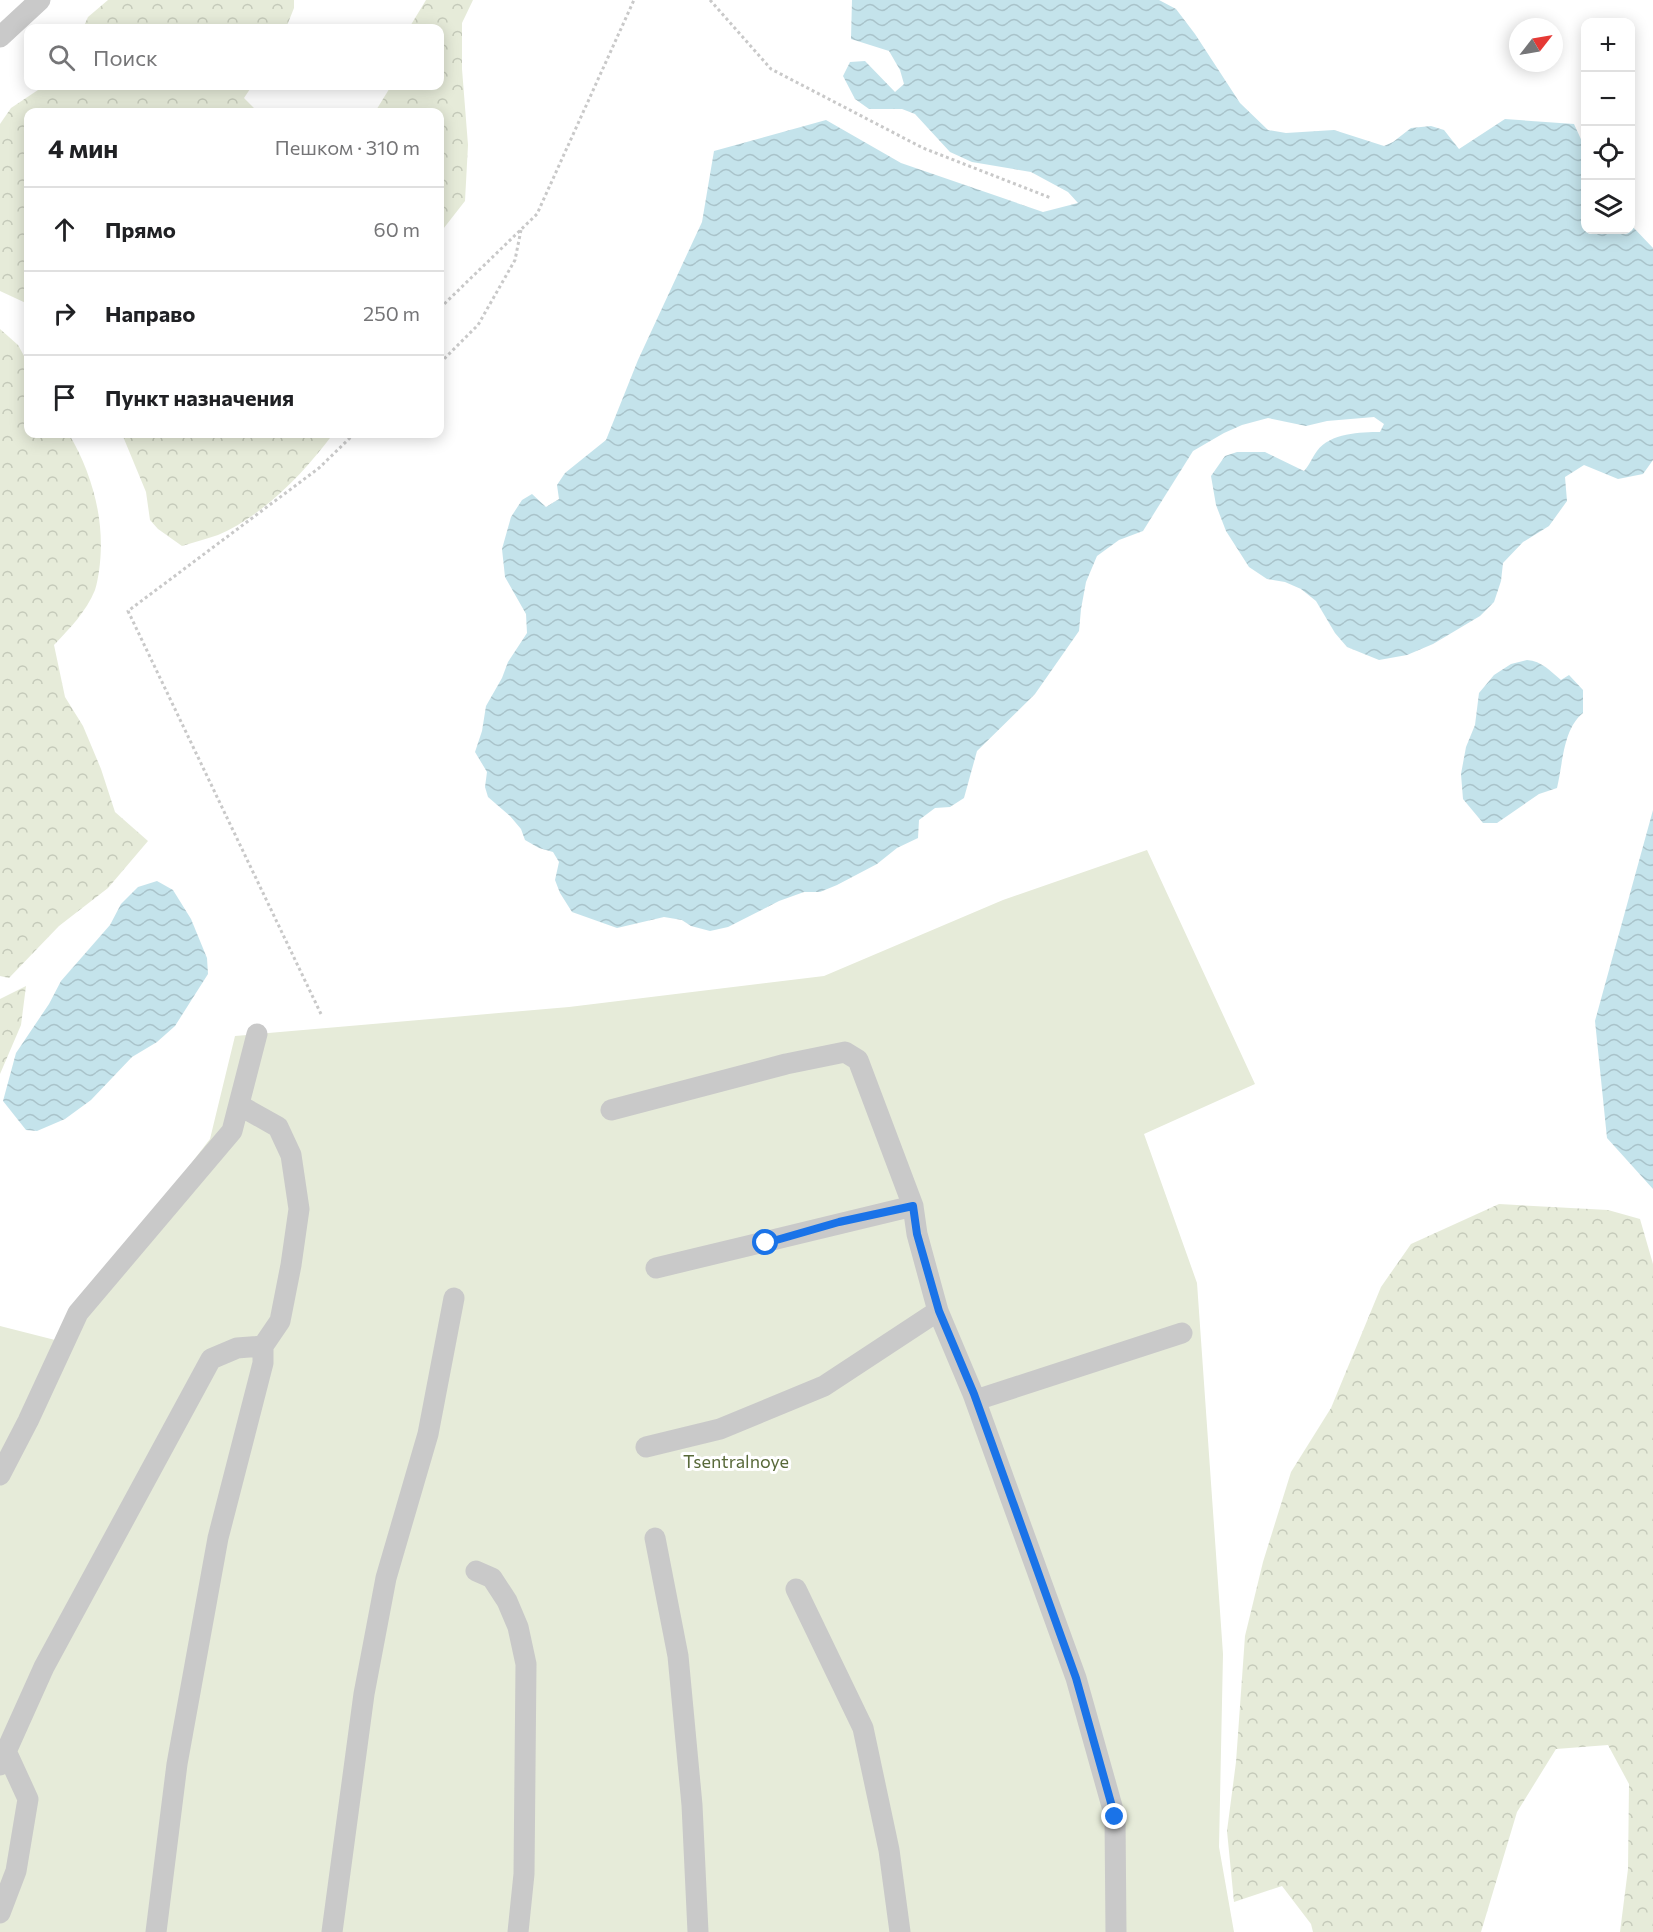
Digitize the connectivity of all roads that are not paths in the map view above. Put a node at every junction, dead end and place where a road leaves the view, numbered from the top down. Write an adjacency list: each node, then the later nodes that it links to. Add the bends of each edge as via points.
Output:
1 (40, 0): 2 (street)
2 (0, 37)
3 (257, 1034): 4 (street)
4 (238, 1105): 11 (street, via 278,1127 291,1155 299,1209 280,1321); 14 (street, via 232,1131 78,1313)
5 (611, 1110): 6 (street, via 845,1052 858,1060)
6 (913, 1206): 7 (street); 9 (street)
7 (656, 1268)
8 (454, 1298): 21 (street, via 428,1434 386,1578 364,1694)
9 (939, 1311): 12 (street); 13 (street, via 824,1386 720,1430)
10 (1182, 1333): 12 (street)
11 (263, 1346): 18 (street, via 237,1348 211,1359 44,1667); 20 (street, via 263,1363 218,1538 177,1764)
12 (976, 1400): 25 (street, via 1076,1678 1115,1817)
13 (646, 1447)
14 (0, 1475)
15 (655, 1538): 23 (street, via 678,1656 692,1805)
16 (476, 1572): 22 (street, via 492,1578 507,1601 518,1627 526,1664 524,1874)
17 (796, 1589): 24 (street, via 863,1728 889,1850)
18 (3, 1758): 19 (street, via 28,1799 16,1871)
19 (0, 1913)
20 (156, 1932)
21 (332, 1932)
22 (518, 1932)
23 (698, 1932)
24 (900, 1932)
25 (1116, 1932)

